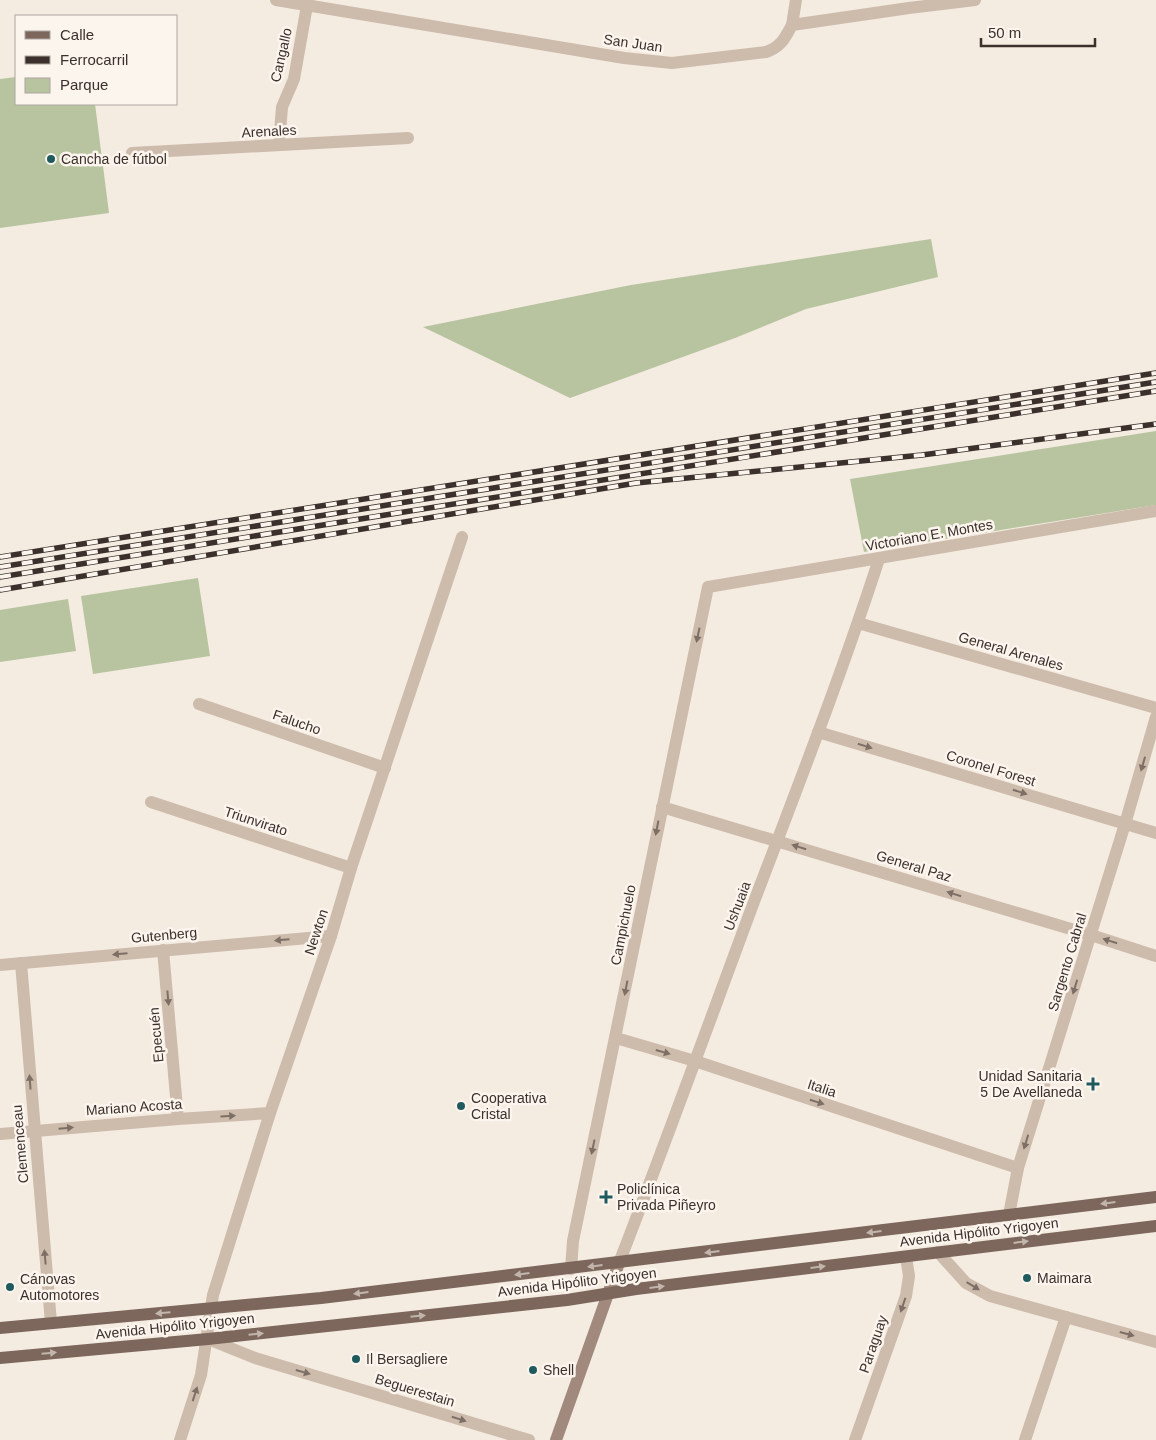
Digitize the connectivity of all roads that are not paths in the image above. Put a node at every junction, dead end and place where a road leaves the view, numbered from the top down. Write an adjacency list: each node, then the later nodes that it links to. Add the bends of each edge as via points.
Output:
1 (276, 0): 4 (street, San Juan)
2 (796, 0): 6 (street)
3 (975, 0): 5 (street)
4 (307, 3): 6 (street, San Juan, via 657,62 687,62 766,52 784,40); 8 (street, Cangallo, via 294,79 282,107)
5 (909, 4): 6 (street)
6 (792, 25)
7 (408, 138): 8 (street, Arenales)
8 (279, 145): 9 (street, Arenales)
9 (132, 153)
10 (1156, 512): 12 (street, Victoriano E. Montes)
11 (462, 537): 19 (street, Newton)
12 (880, 559): 13 (street, Victoriano E. Montes); 14 (street, Ushuaia)
13 (708, 587): 21 (street, Campichuelo, one-way to 21)
14 (858, 622): 16 (street, General Arenales); 18 (street, Ushuaia)
15 (199, 704): 19 (street, Falucho)
16 (1156, 708)
17 (1156, 717): 22 (street, Sargento Cabral, one-way to 22)
18 (818, 732): 22 (street, Coronel Forest, one-way to 22); 24 (street, Ushuaia)
19 (385, 768): 25 (street, Newton)
20 (151, 802): 25 (street, Triunvirato)
21 (662, 807): 24 (street, General Paz); 32 (street, Campichuelo, one-way to 32)
22 (1125, 824): 23 (street, Coronel Forest); 26 (street, Sargento Cabral)
23 (1156, 833)
24 (777, 840): 26 (street, General Paz, one-way to 24); 33 (street, Ushuaia)
25 (351, 868): 27 (street, Newton)
26 (1091, 935): 29 (street, General Paz, one-way to 26); 38 (street, Sargento Cabral, one-way to 38)
27 (331, 936): 28 (street, Gutenberg, one-way to 28); 34 (street, Newton)
28 (163, 950): 30 (street, Gutenberg, one-way to 30); 35 (street, Epecuén, one-way to 35)
29 (1156, 956)
30 (21, 963): 31 (street, Gutenberg); 36 (street, Clemenceau, one-way to 30)
31 (0, 965)
32 (616, 1038): 33 (street, Italia, one-way to 33); 45 (street, Campichuelo, one-way to 45, via 573,1241)
33 (695, 1061): 38 (street, Italia, one-way to 38); 44 (street, Ushuaia)
34 (270, 1113): 35 (street, Mariano Acosta, one-way to 34); 47 (street, Newton, via 213,1295)
35 (178, 1119): 36 (street, Mariano Acosta, one-way to 35)
36 (34, 1130): 37 (street, Mariano Acosta); 49 (street, Clemenceau, one-way to 36)
37 (0, 1134)
38 (1018, 1168): 40 (street, Sargento Cabral)
39 (1156, 1197): 40 (main road, Avenida Hipólito Yrigoyen, one-way to 40)
40 (1009, 1215): 44 (main road, Avenida Hipólito Yrigoyen, one-way to 44)
41 (1156, 1226): 42 (main road, Avenida Hipólito Yrigoyen, one-way to 41)
42 (938, 1252): 43 (main road, Avenida Hipólito Yrigoyen); 48 (street, one-way to 48, via 966,1283 990,1296)
43 (906, 1257): 46 (main road, Avenida Hipólito Yrigoyen, one-way to 43); 57 (street, Paraguay, one-way to 57, via 909,1276 906,1296)
44 (620, 1263): 45 (main road, Avenida Hipólito Yrigoyen, one-way to 45); 46 (street)
45 (571, 1269): 47 (main road, Avenida Hipólito Yrigoyen, one-way to 47)
46 (608, 1294): 51 (main road, Avenida Hipólito Yrigoyen, one-way to 46); 56 (street)
47 (212, 1309): 49 (main road, Avenida Hipólito Yrigoyen, one-way to 49); 51 (street, Newton)
48 (1066, 1317): 52 (street, one-way to 52); 58 (street)
49 (50, 1323): 50 (main road, Avenida Hipólito Yrigoyen)
50 (0, 1328)
51 (208, 1339): 53 (main road, Avenida Hipólito Yrigoyen, one-way to 51); 54 (street, Newton, one-way to 51, via 201,1375); 55 (street, Beguerestain, one-way to 55, via 255,1358)
52 (1156, 1342)
53 (0, 1358)
54 (180, 1440)
55 (529, 1440)
56 (556, 1440)
57 (855, 1440)
58 (1025, 1440)

